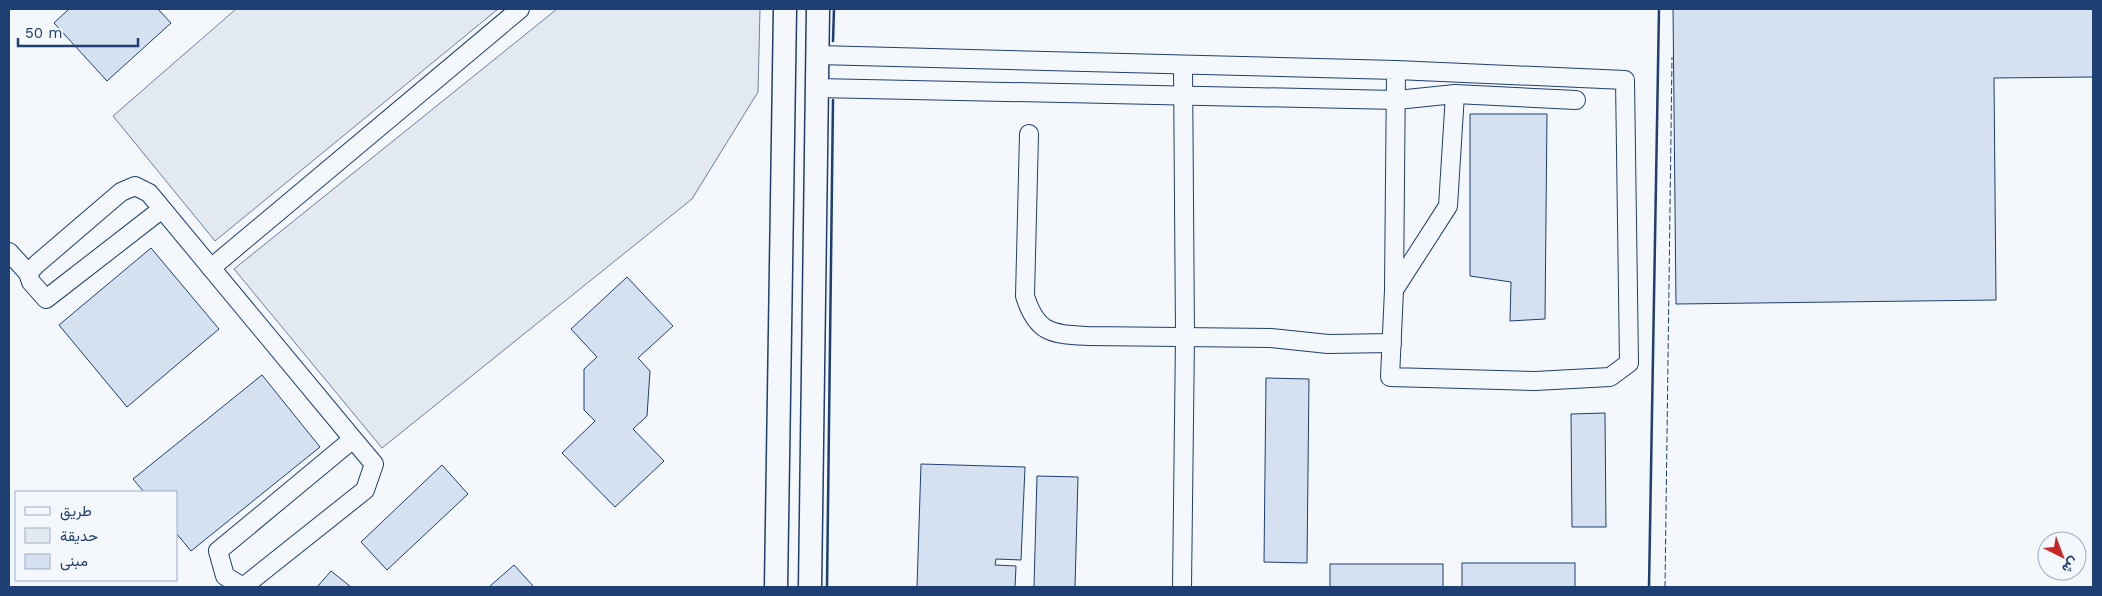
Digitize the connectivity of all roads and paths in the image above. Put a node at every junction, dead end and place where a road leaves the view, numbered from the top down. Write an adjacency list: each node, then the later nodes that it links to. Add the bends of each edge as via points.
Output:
1 (520, 9): 15 (street)
2 (785, 9): 21 (main road)
3 (818, 9): 4 (main road)
4 (818, 55): 5 (street); 7 (main road)
5 (1183, 65): 6 (street); 9 (street)
6 (1396, 70): 10 (street); 19 (street, via 1625,80 1629,363 1610,377 1534,381 1390,377)
7 (817, 88): 9 (street); 22 (main road)
8 (1455, 94): 10 (street); 11 (street); 17 (street, via 1448,206)
9 (1184, 95): 10 (street); 18 (street)
10 (1397, 100): 17 (street)
11 (1576, 100)
12 (1029, 134): 18 (street, via 1025,296 1031,314 1042,327 1059,334)
13 (162, 209): 15 (street); 16 (street, via 149,193 135,186 121,192); 16 (street, via 46,300)
14 (9, 252): 16 (street)
15 (211, 268): 20 (street)
16 (28, 273)
17 (1394, 290): 19 (street)
18 (1185, 337): 19 (street, via 1271,338 1328,344); 23 (street)
19 (1392, 343)
20 (352, 439): 20 (street, via 374,464 365,490 243,587 226,576 218,551)
21 (776, 587)
22 (810, 587)
23 (1182, 587)

